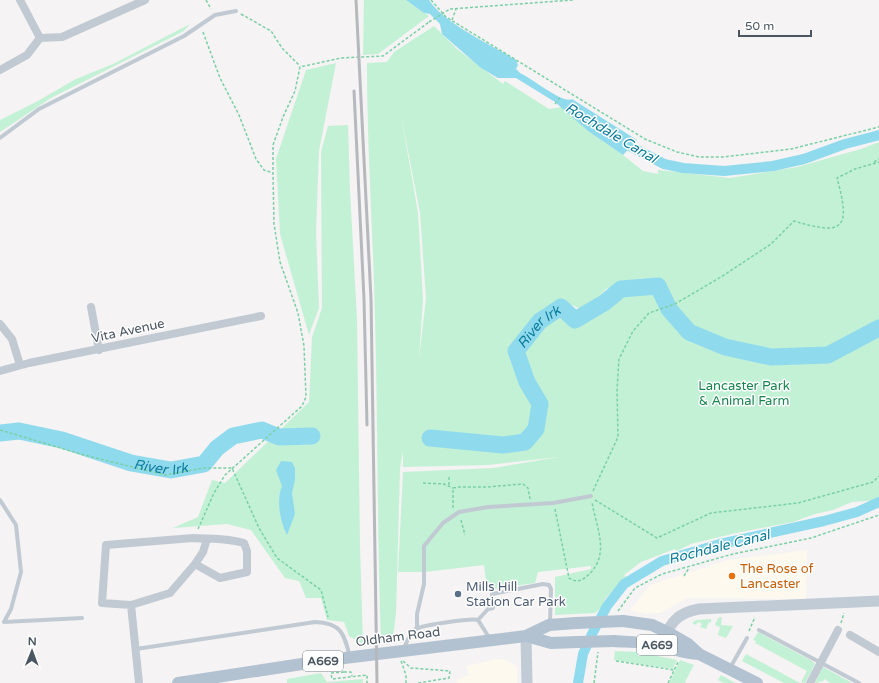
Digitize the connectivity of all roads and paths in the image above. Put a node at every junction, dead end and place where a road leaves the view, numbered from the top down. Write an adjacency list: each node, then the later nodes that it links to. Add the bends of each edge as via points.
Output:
1 (20, 0): 11 (street)
2 (145, 0): 11 (street, via 62,37)
3 (206, 0): 8 (path)
4 (431, 0): 9 (path)
5 (573, 0): 6 (path)
6 (456, 9): 9 (path); 12 (path, bridge, via 429,22 382,56 341,58)
7 (236, 11): 8 (lane); 12 (path, via 271,31 282,48)
8 (215, 15): 10 (lane)
9 (452, 20): 16 (path, via 645,139 677,152 723,157 792,149)
10 (200, 25): 17 (lane, via 184,36 39,109); 21 (path, via 256,159 264,170)
11 (40, 38): 13 (street, via 27,55)
12 (300, 67): 21 (path, via 295,91 273,145)
13 (0, 70)
14 (561, 96): 15 (path)
15 (555, 104)
16 (879, 127)
17 (0, 138)
18 (879, 159): 19 (path)
19 (874, 162): 20 (path); 35 (path, via 837,178 844,211 843,220 837,227 826,229 794,221 771,244 676,304 649,313 633,331 619,359 618,437)
20 (879, 162)
21 (273, 173): 29 (path, via 274,224 280,262 298,313 304,346 306,397 302,406)
22 (91, 307): 25 (street)
23 (261, 316): 25 (street, Vita Avenue)
24 (0, 324): 26 (street, via 12,339)
25 (99, 350): 26 (street, Vita Avenue)
26 (20, 365): 27 (street, Vita Avenue)
27 (0, 371)
28 (0, 430): 29 (path, via 84,455 165,475 204,468)
29 (232, 468): 42 (path, via 214,493); 54 (path, via 259,528 277,558 321,590)
30 (879, 476): 35 (path, via 873,482 798,503 711,513 657,538)
31 (449, 477): 33 (path)
32 (423, 483): 33 (path)
33 (449, 486): 34 (path)
34 (453, 488): 38 (path, via 523,484 528,488); 39 (path, via 453,508)
35 (591, 496): 37 (lane); 37 (path, via 601,544 597,564 581,581 569,578)
36 (0, 500): 51 (lane, via 16,525 21,572 11,609 4,622)
37 (553, 503): 38 (lane)
38 (531, 504): 39 (lane)
39 (459, 512): 41 (path); 56 (lane, via 443,523 424,546 424,584 417,614)
40 (879, 515): 45 (path, via 811,538 733,554)
41 (465, 535)
42 (193, 538): 43 (street); 49 (street, via 106,545 102,603)
43 (207, 539): 44 (street); 44 (street, via 244,543 247,551 247,572 220,578)
44 (196, 564): 49 (street, via 170,593)
45 (689, 568): 46 (path); 52 (path, via 662,574 635,588)
46 (684, 576)
47 (879, 601): 48 (main road)
48 (844, 604): 58 (path, via 844,613); 59 (main road, via 699,609 680,616)
49 (131, 605): 66 (street)
50 (756, 615): 62 (path)
51 (82, 618)
52 (619, 619): 55 (main road, A669, bridge); 59 (main road, A669, via 652,625)
53 (478, 620): 55 (lane, via 488,609 493,608 492,594 543,584 549,585 551,589); 56 (lane); 63 (lane)
54 (329, 622): 66 (lane); 69 (lane, via 338,627 347,644)
55 (549, 626): 61 (main road, A669)
56 (417, 628): 70 (lane, via 409,634)
57 (759, 630): 73 (lane)
58 (838, 630): 73 (street)
59 (667, 632): 65 (main road); 68 (main road, A669, via 688,644)
60 (850, 635): 67 (street)
61 (526, 636): 63 (main road, Oldham Road / A669); 65 (main road, A669, bridge, via 551,643 614,641); 84 (main road)
62 (747, 638): 75 (lane)
63 (490, 640): 70 (main road, Oldham Road / A669)
64 (601, 645): 85 (path)
65 (660, 646): 68 (main road, A669, via 685,654)
66 (136, 649): 79 (street)
67 (879, 652)
68 (699, 654): 75 (main road, A669)
69 (350, 657): 70 (main road, Oldham Road / A669); 80 (main road, Oldham Road / A669)
70 (402, 658): 82 (path); 83 (path, via 411,668 450,671 449,678)
71 (680, 658): 76 (path)
72 (616, 661): 76 (path)
73 (821, 662): 88 (street); 89 (lane)
74 (343, 668): 77 (path)
75 (730, 669): 87 (main road, A669)
76 (674, 670): 86 (path)
77 (344, 672): 78 (path, via 351,672); 78 (path, via 332,674 332,679)
78 (352, 676): 81 (path, via 367,675)
79 (139, 683)
80 (178, 683)
81 (368, 683)
82 (406, 683)
83 (418, 683)
84 (527, 683)
85 (594, 683)
86 (668, 683)
87 (757, 683)
88 (810, 683)
89 (859, 683)

